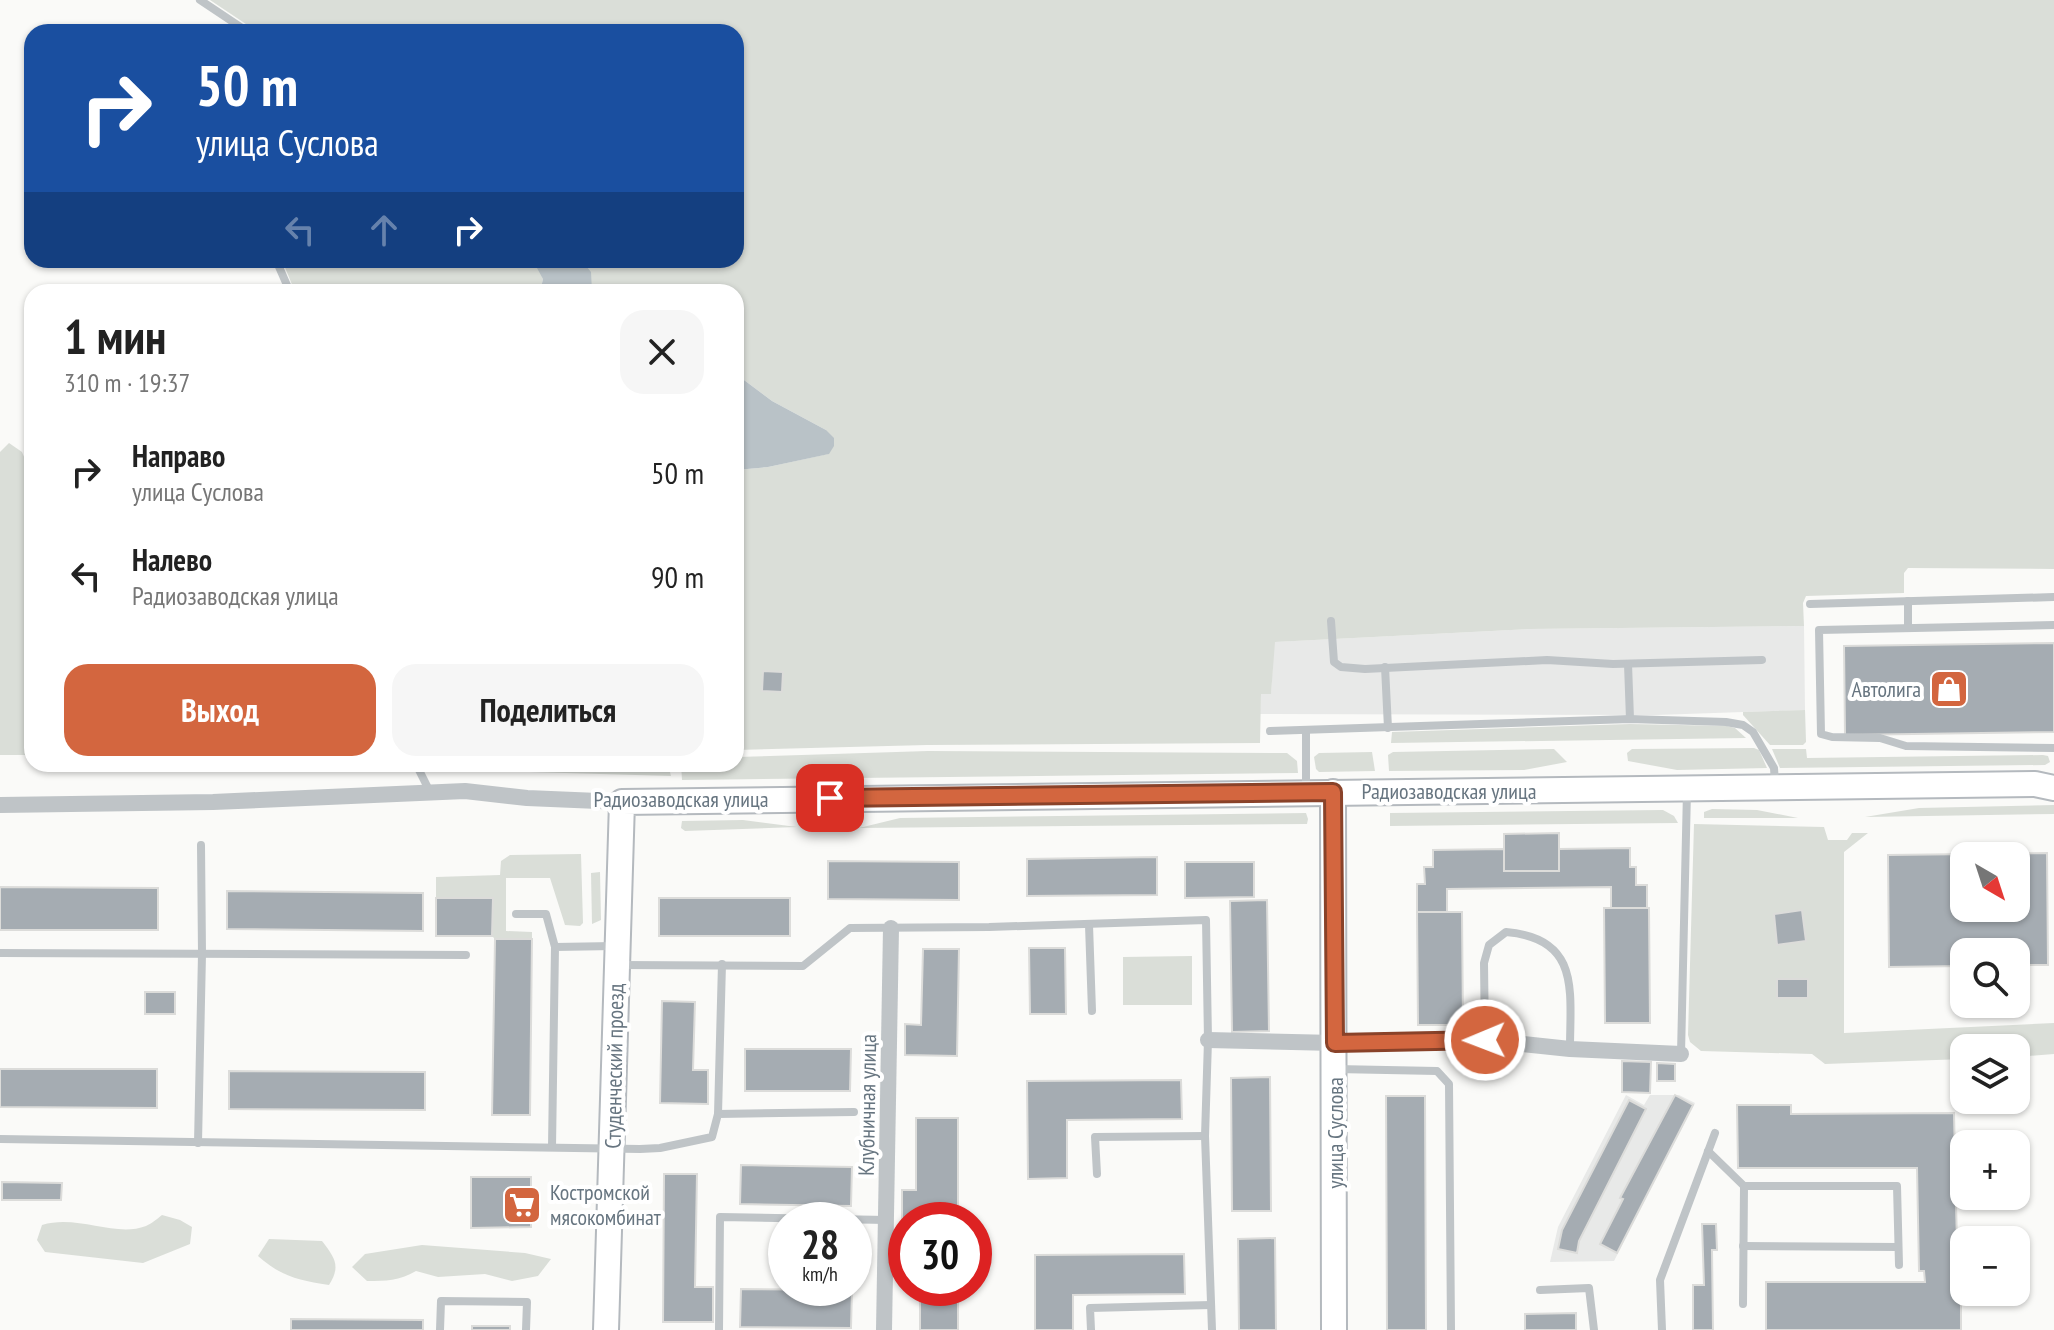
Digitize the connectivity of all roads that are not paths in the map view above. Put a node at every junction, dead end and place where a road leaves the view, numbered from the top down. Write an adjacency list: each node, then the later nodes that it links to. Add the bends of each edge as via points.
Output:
1 (200, 0): 2 (lane)
2 (236, 24)
3 (2054, 597): 4 (lane)
4 (1908, 601): 5 (lane); 8 (lane)
5 (1810, 604)
6 (1331, 621): 11 (lane, via 1334,662 1341,667)
7 (2054, 625): 8 (lane)
8 (1908, 628): 16 (lane, via 1819,630 1821,734 1880,738 1906,746)
9 (1762, 660): 10 (lane)
10 (1628, 664): 11 (lane, via 1547,660); 12 (lane)
11 (1385, 667): 13 (lane)
12 (1630, 719): 13 (lane); 19 (lane, via 1743,725 1768,756)
13 (1388, 728): 14 (lane)
14 (1306, 730): 15 (lane); 21 (lane)
15 (1270, 731)
16 (2054, 748)
17 (420, 772): 23 (lane)
18 (2048, 783): 19 (street, Радиозаводская улица)
19 (1775, 788): 20 (street, Радиозаводская улица)
20 (1687, 790): 22 (street, Радиозаводская улица); 41 (lane)
21 (1306, 792): 22 (street, Радиозаводская улица); 24 (street, Радиозаводская улица)
22 (1333, 792): 39 (street, улица Суслова)
23 (431, 793): 24 (street, Радиозаводская улица); 25 (street, Радиозаводская улица)
24 (622, 802): 34 (street, Студенческий проезд)
25 (0, 805)
26 (201, 845): 32 (lane)
27 (516, 914): 30 (lane, via 546,914)
28 (1089, 925): 29 (lane); 36 (lane); 37 (lane, via 1206,920)
29 (891, 928): 35 (lane, via 850,928 803,966); 54 (street, Клубничная улица)
30 (555, 947): 34 (lane); 49 (lane)
31 (0, 953): 32 (lane)
32 (202, 954): 33 (lane); 48 (lane)
33 (466, 955)
34 (617, 955): 35 (lane); 50 (street, Студенческий проезд)
35 (722, 964): 44 (lane)
36 (1092, 1011)
37 (1208, 1040): 39 (street); 46 (lane)
38 (1485, 1040): 39 (street); 40 (street); 40 (lane, via 1484,963 1489,945 1506,932 1523,933 1560,955 1569,976)
39 (1335, 1043): 42 (street, улица Суслова)
40 (1570, 1049): 41 (street)
41 (1681, 1054)
42 (1335, 1069): 69 (street, улица Суслова); 70 (lane, via 1437,1071 1449,1084)
43 (854, 1112): 44 (lane)
44 (718, 1114): 50 (lane, via 712,1137 660,1148)
45 (1715, 1133): 51 (lane)
46 (1205, 1136): 52 (lane, via 1095,1137); 61 (lane)
47 (0, 1139): 48 (lane)
48 (198, 1143): 49 (lane)
49 (552, 1147): 50 (lane)
50 (612, 1149): 64 (street, Студенческий проезд)
51 (1708, 1151): 53 (lane); 72 (lane, via 1660,1280)
52 (1097, 1174)
53 (1744, 1186): 56 (lane); 57 (lane, via 1897,1186)
54 (888, 1202)
55 (888, 1220): 65 (lane, via 720,1217); 66 (street, Клубничная улица)
56 (1743, 1246): 57 (lane); 60 (lane)
57 (1898, 1247): 58 (lane)
58 (1899, 1265)
59 (1540, 1290): 71 (lane, via 1589,1288)
60 (1743, 1304)
61 (1211, 1305): 67 (lane, via 1090,1308); 68 (lane)
62 (440, 1330): 63 (lane, via 441,1301 498,1301 527,1302)
63 (526, 1330)
64 (606, 1330)
65 (719, 1330)
66 (884, 1330)
67 (1091, 1330)
68 (1212, 1330)
69 (1334, 1330)
70 (1451, 1330)
71 (1594, 1330)
72 (1662, 1330)

